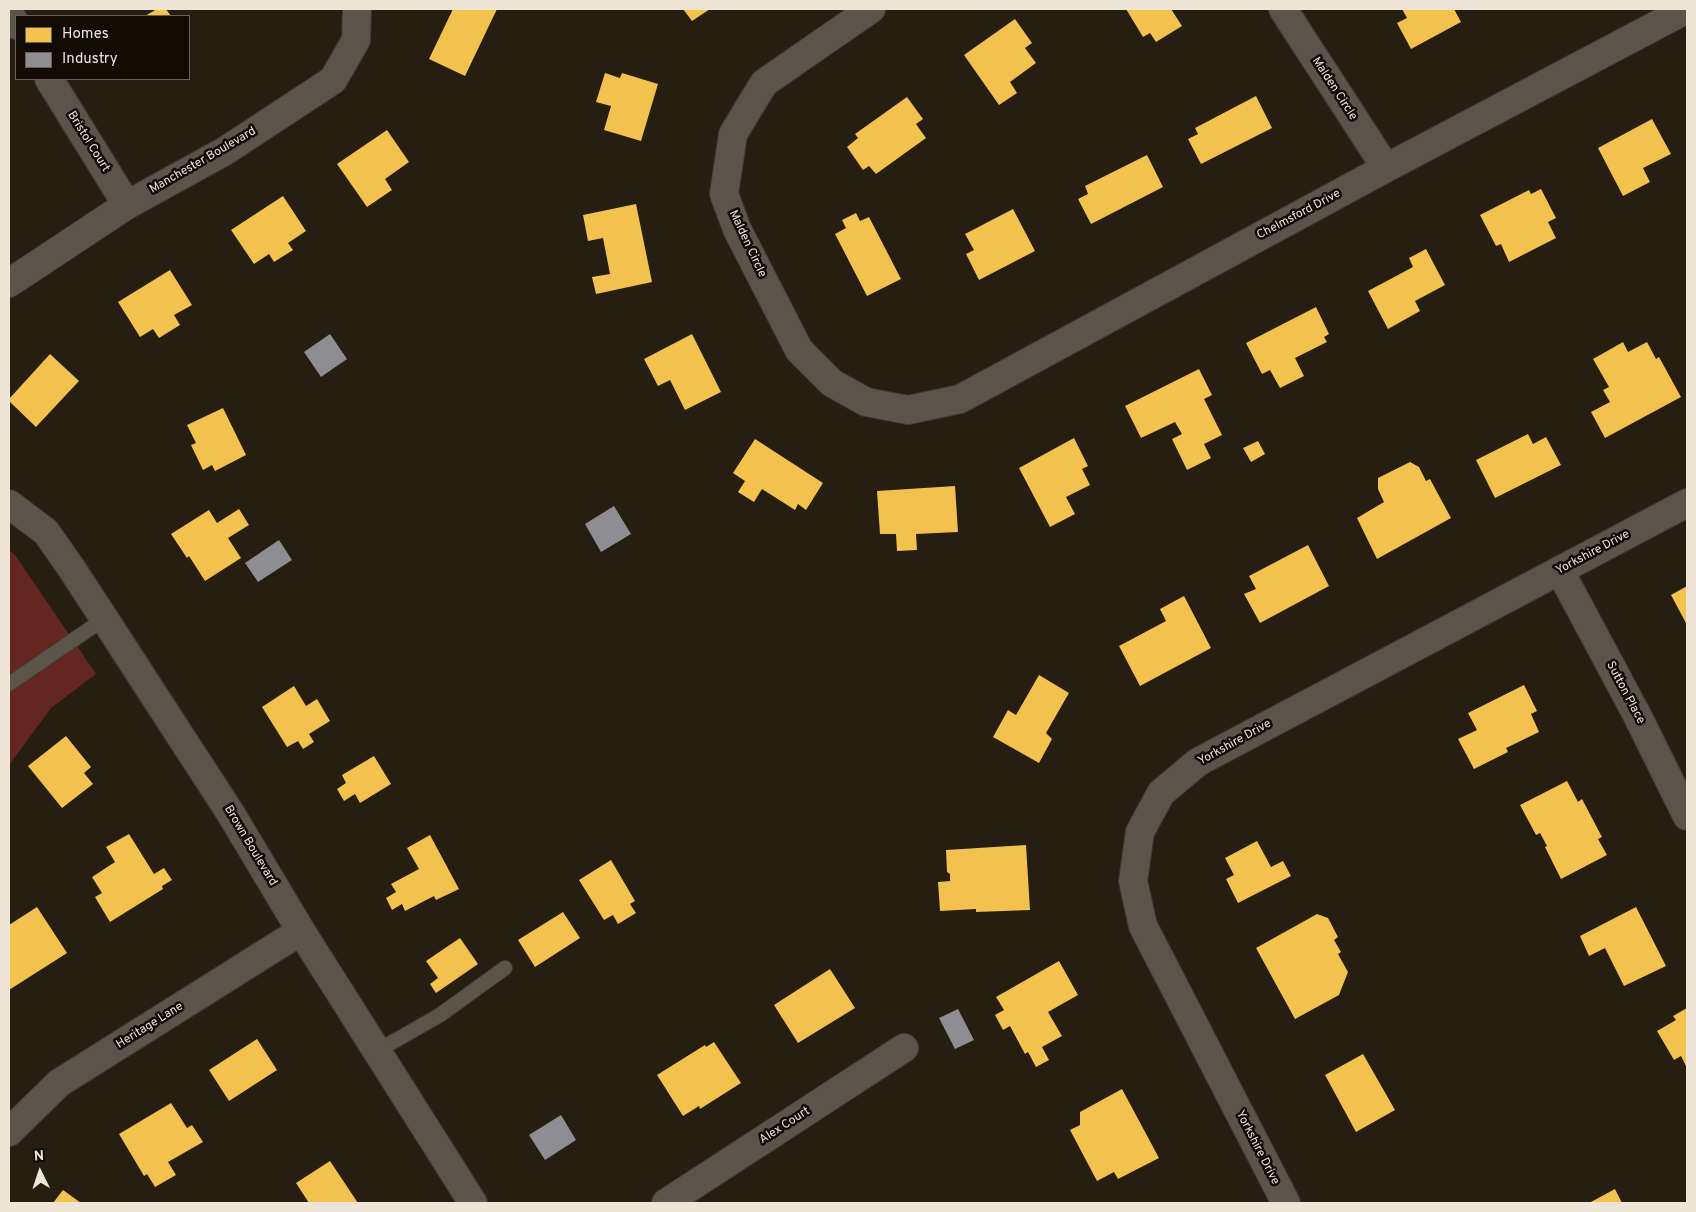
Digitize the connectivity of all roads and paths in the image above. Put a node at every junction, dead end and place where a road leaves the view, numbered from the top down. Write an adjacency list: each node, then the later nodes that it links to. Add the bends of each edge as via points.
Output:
1 (357, 9): 7 (street, Manchester Boulevard, via 356,40 332,80 225,150)
2 (871, 9): 9 (street, Malden Circle, via 764,83 733,134 724,194 737,229 799,350 832,383 866,402)
3 (1283, 9): 6 (street, Malden Circle)
4 (1687, 9): 6 (street, Chelmsford Drive)
5 (50, 80): 7 (street, Bristol Court)
6 (1386, 168): 9 (street, Chelmsford Drive, via 960,399)
7 (127, 205): 8 (street, Manchester Boulevard)
8 (9, 284)
9 (908, 410)
10 (1687, 502): 12 (street, Yorkshire Drive)
11 (9, 504): 13 (street, Brown Boulevard, via 46,532)
12 (1560, 571): 15 (street, Sutton Place, via 1637,714); 23 (street, Yorkshire Drive, via 1198,762 1161,793 1140,832 1133,881 1143,926)
13 (104, 619): 14 (lane); 16 (street, Brown Boulevard, via 231,814)
14 (9, 684)
15 (1687, 816)
16 (301, 931): 19 (street, Brown Boulevard); 20 (street, Heritage Lane, via 59,1083)
17 (506, 968): 19 (lane, via 440,1015)
18 (904, 1048): 22 (street, Alex Court)
19 (377, 1051): 21 (street, Brown Boulevard)
20 (9, 1132)
21 (473, 1203)
22 (666, 1203)
23 (1286, 1203)

